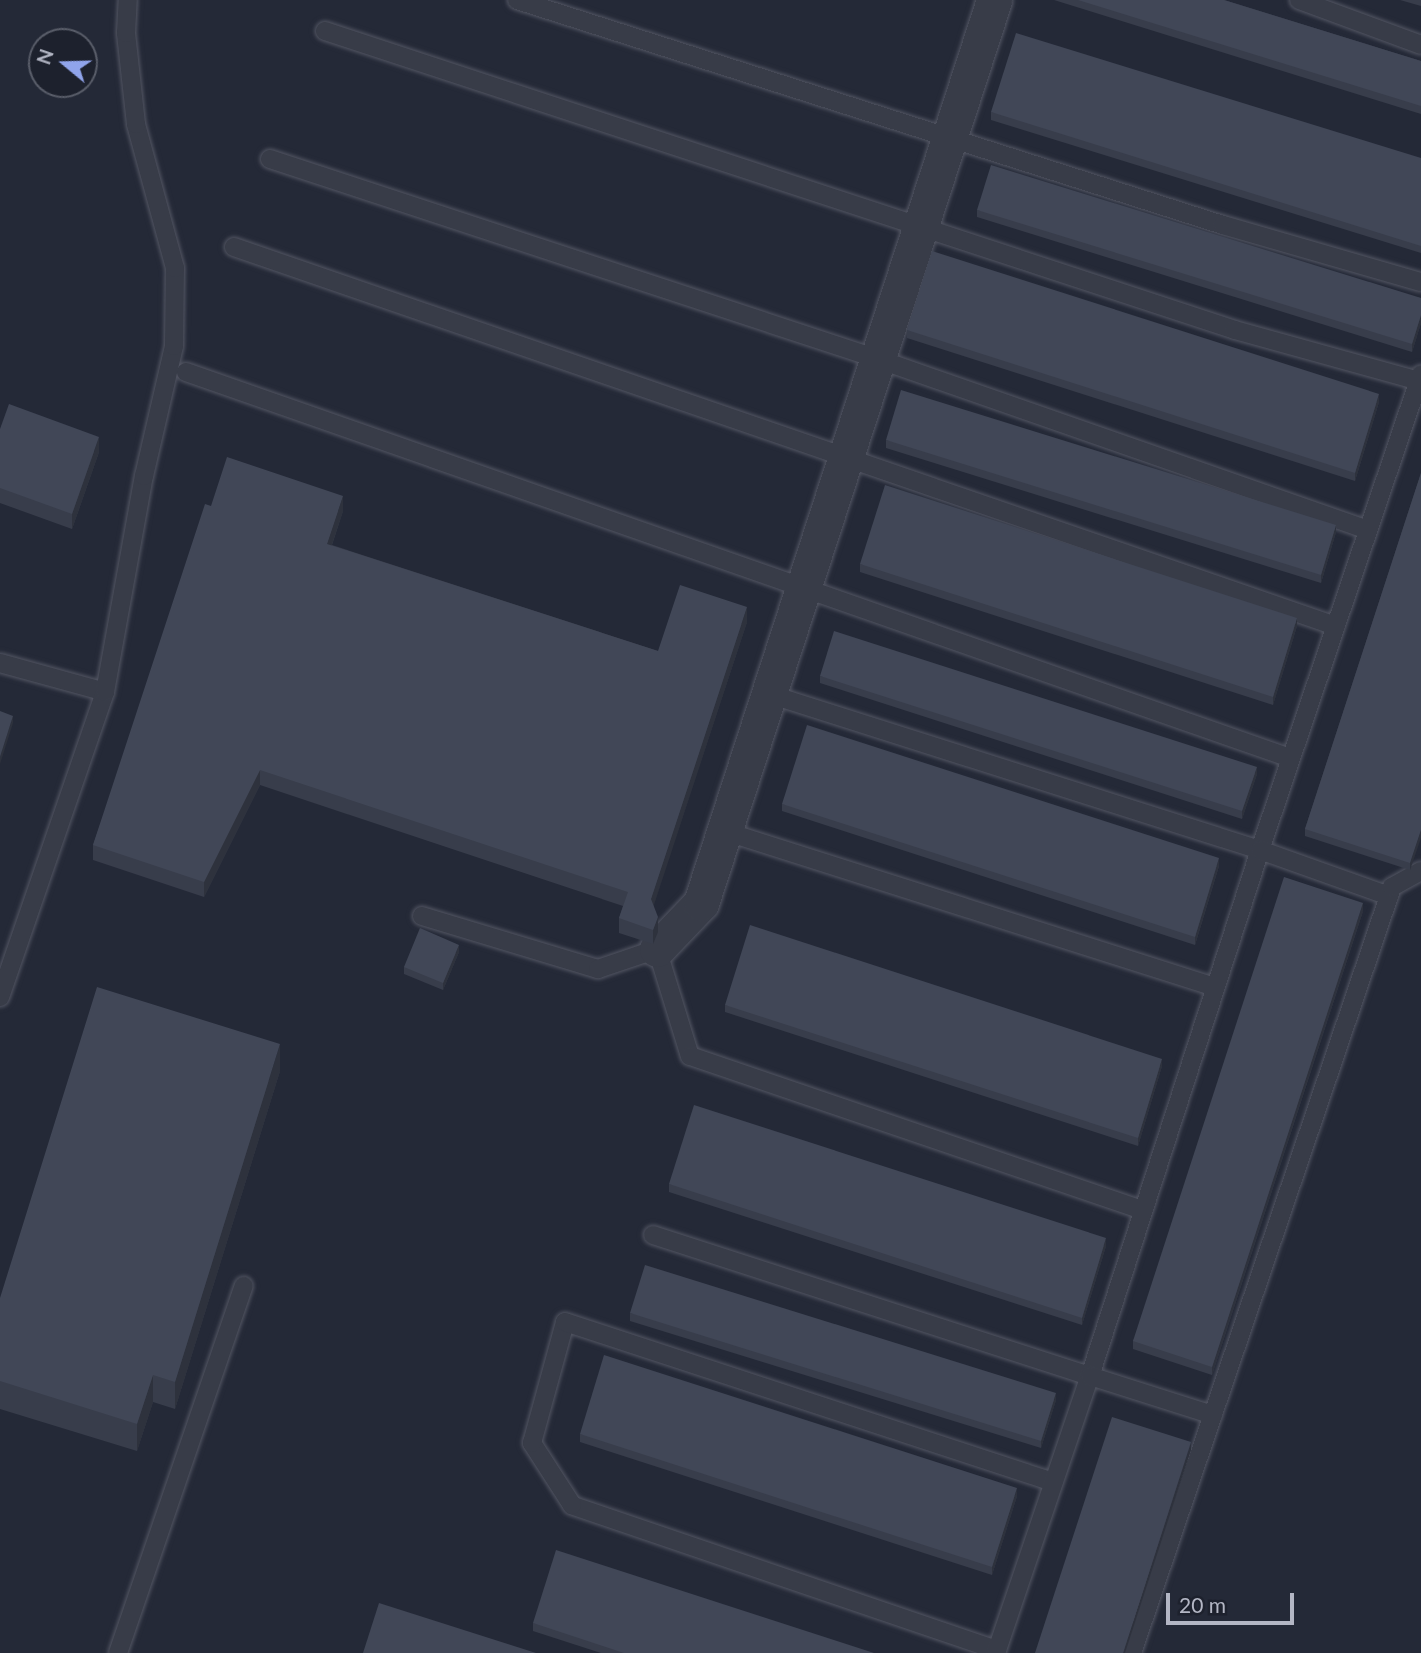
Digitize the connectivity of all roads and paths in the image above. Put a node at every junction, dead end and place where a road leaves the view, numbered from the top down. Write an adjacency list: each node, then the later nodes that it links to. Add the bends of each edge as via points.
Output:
1 (128, 0): 20 (lane, via 126,33 136,124 170,240 177,306 174,346 144,476)
2 (517, 0): 7 (lane)
3 (994, 0): 7 (street)
4 (1299, 0): 6 (lane)
5 (325, 31): 9 (lane)
6 (1421, 45)
7 (950, 139): 9 (street); 11 (lane)
8 (270, 159): 12 (lane)
9 (922, 223): 12 (street); 14 (lane, via 1235,330)
10 (234, 247): 15 (lane)
11 (1421, 282)
12 (878, 359): 15 (street); 16 (lane)
13 (186, 372): 17 (lane)
14 (1420, 377): 16 (lane)
15 (845, 459): 17 (street); 18 (lane)
16 (1368, 530): 18 (lane)
17 (804, 586): 21 (street); 22 (lane)
18 (1336, 625): 22 (lane)
19 (0, 663): 20 (lane)
20 (105, 692): 30 (lane)
21 (769, 694): 23 (street); 24 (lane)
22 (1290, 758): 24 (lane)
23 (724, 831): 28 (street, via 701,903); 29 (lane)
24 (1260, 850): 26 (lane); 29 (lane)
25 (1421, 871): 26 (lane, via 1392,887)
26 (1389, 896): 35 (lane)
27 (422, 916): 28 (lane, via 598,969)
28 (657, 949): 31 (lane, via 690,1056)
29 (1215, 988): 31 (lane)
30 (0, 997)
31 (1143, 1210): 34 (lane)
32 (653, 1235): 34 (lane)
33 (244, 1286): 38 (lane)
34 (1090, 1376): 35 (lane); 36 (lane)
35 (1213, 1415): 39 (lane)
36 (1053, 1482): 37 (lane); 37 (lane, via 565,1322 531,1443 572,1505)
37 (996, 1652)
38 (118, 1653)
39 (1132, 1653)

